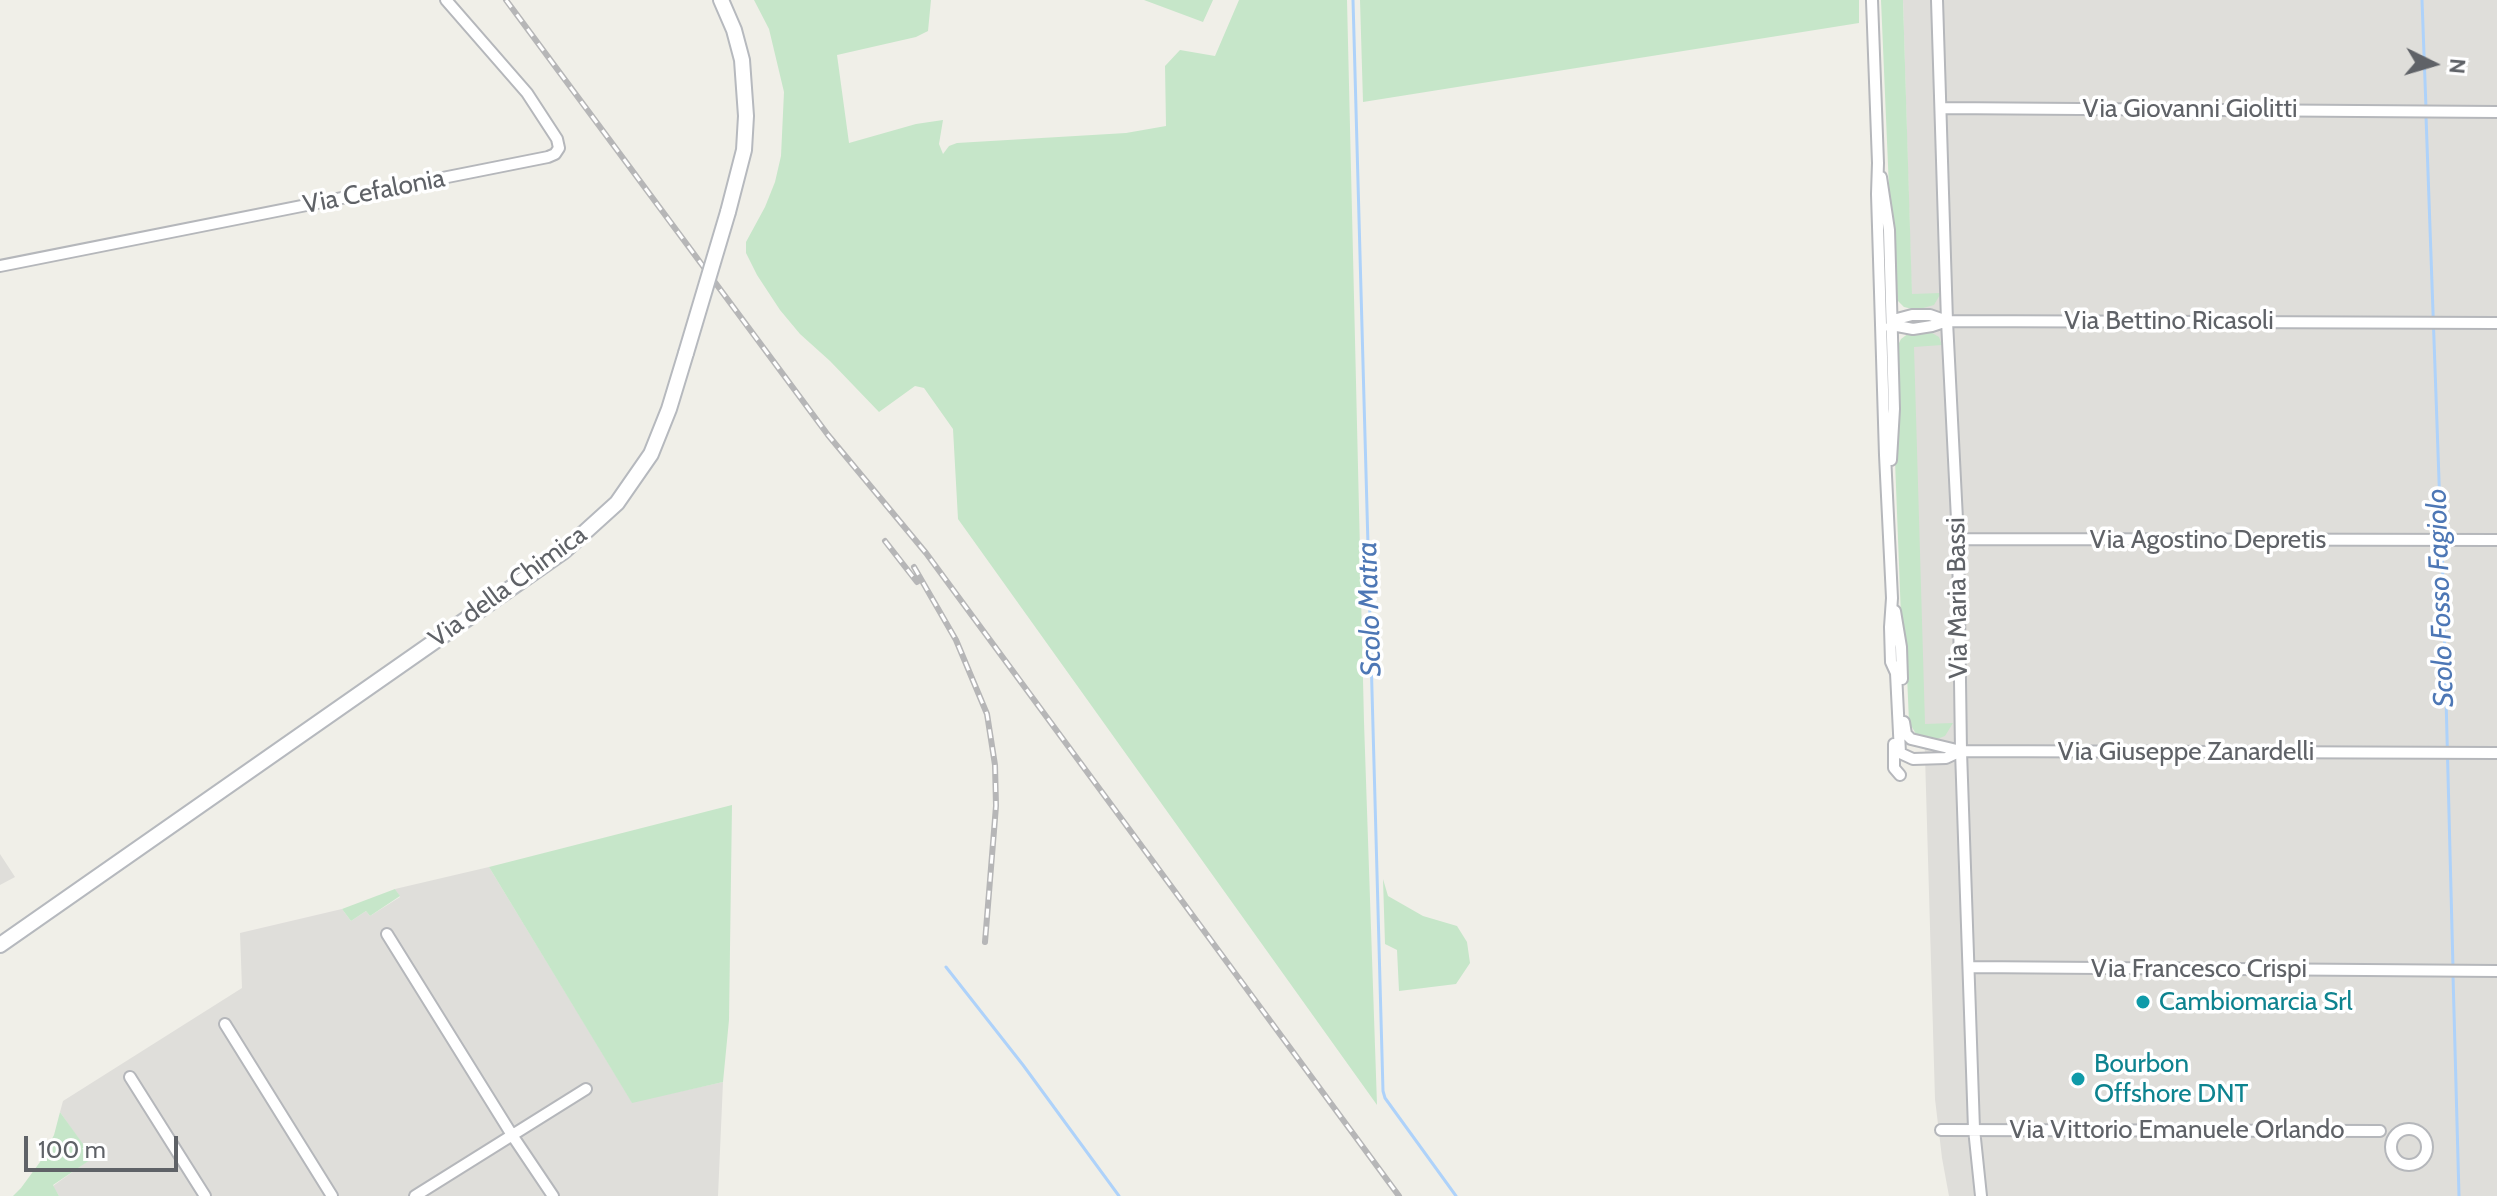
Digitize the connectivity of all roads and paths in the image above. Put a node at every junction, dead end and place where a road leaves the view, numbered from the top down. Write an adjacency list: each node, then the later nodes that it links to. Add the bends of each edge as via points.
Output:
1 (446, 0): 9 (street, Via Cefalonia, via 527,93 557,139 555,154)
2 (721, 0): 27 (main road, Via della Chimica, bridge, via 742,60 744,150 651,454 617,503 564,551)
3 (1872, 0): 7 (street)
4 (1937, 0): 5 (street, Via Maria Bassi)
5 (1941, 108): 6 (street, Via Giovanni Giolitti); 12 (street, Via Maria Bassi)
6 (2497, 112)
7 (1878, 163): 8 (street); 10 (street, via 1889,230)
8 (1878, 235): 14 (street, via 1886,322); 17 (street)
9 (0, 266)
10 (1891, 301): 11 (street); 14 (street)
11 (1912, 315): 12 (street); 14 (street)
12 (1947, 321): 13 (street, Via Bettino Ricasoli); 15 (street, Via Bettino Ricasoli); 19 (street, Via Maria Bassi)
13 (2497, 323)
14 (1892, 325): 15 (street, Via Bettino Ricasoli); 16 (street); 17 (street, via 1886,332 1888,395)
15 (1913, 329): 16 (street, via 1902,331)
16 (1892, 344): 18 (street)
17 (1883, 413): 18 (street)
18 (1888, 485): 21 (street)
19 (1958, 539): 20 (street, Via Agostino Depretis); 23 (street, Via Maria Bassi)
20 (2497, 540)
21 (1892, 598): 22 (street); 23 (street, via 1906,734 1920,743)
22 (1891, 662): 25 (street, via 1900,753); 25 (street, Via Giuseppe Zanardelli, via 1894,768 1900,775)
23 (1961, 751): 24 (street, Via Giuseppe Zanardelli); 25 (street, Via Giuseppe Zanardelli, via 1946,758); 28 (street, Via Maria Bassi)
24 (2497, 753)
25 (1913, 759)
26 (387, 934): 37 (street)
27 (0, 945)
28 (1969, 967): 29 (street, Via Francesco Crispi); 33 (street, Via Maria Bassi)
29 (2497, 971)
30 (225, 1024): 40 (street)
31 (130, 1077): 39 (street)
32 (586, 1089): 37 (street)
33 (1974, 1129): 34 (street, Via Vittorio Emanuele Orlando); 36 (street, Via Vittorio Emanuele Orlando); 43 (street, Via Maria Bassi)
34 (1941, 1130)
35 (2406, 1130): 36 (street, Via Vittorio Emanuele Orlando); 38 (street); 38 (street, Via Vittorio Emanuele Orlando, via 2425,1140 2420,1161 2398,1162)
36 (2380, 1131): 38 (street, Via Vittorio Emanuele Orlando)
37 (512, 1135): 41 (street); 42 (street)
38 (2392, 1141)
39 (205, 1196)
40 (332, 1196)
41 (415, 1196)
42 (553, 1196)
43 (1981, 1196)

